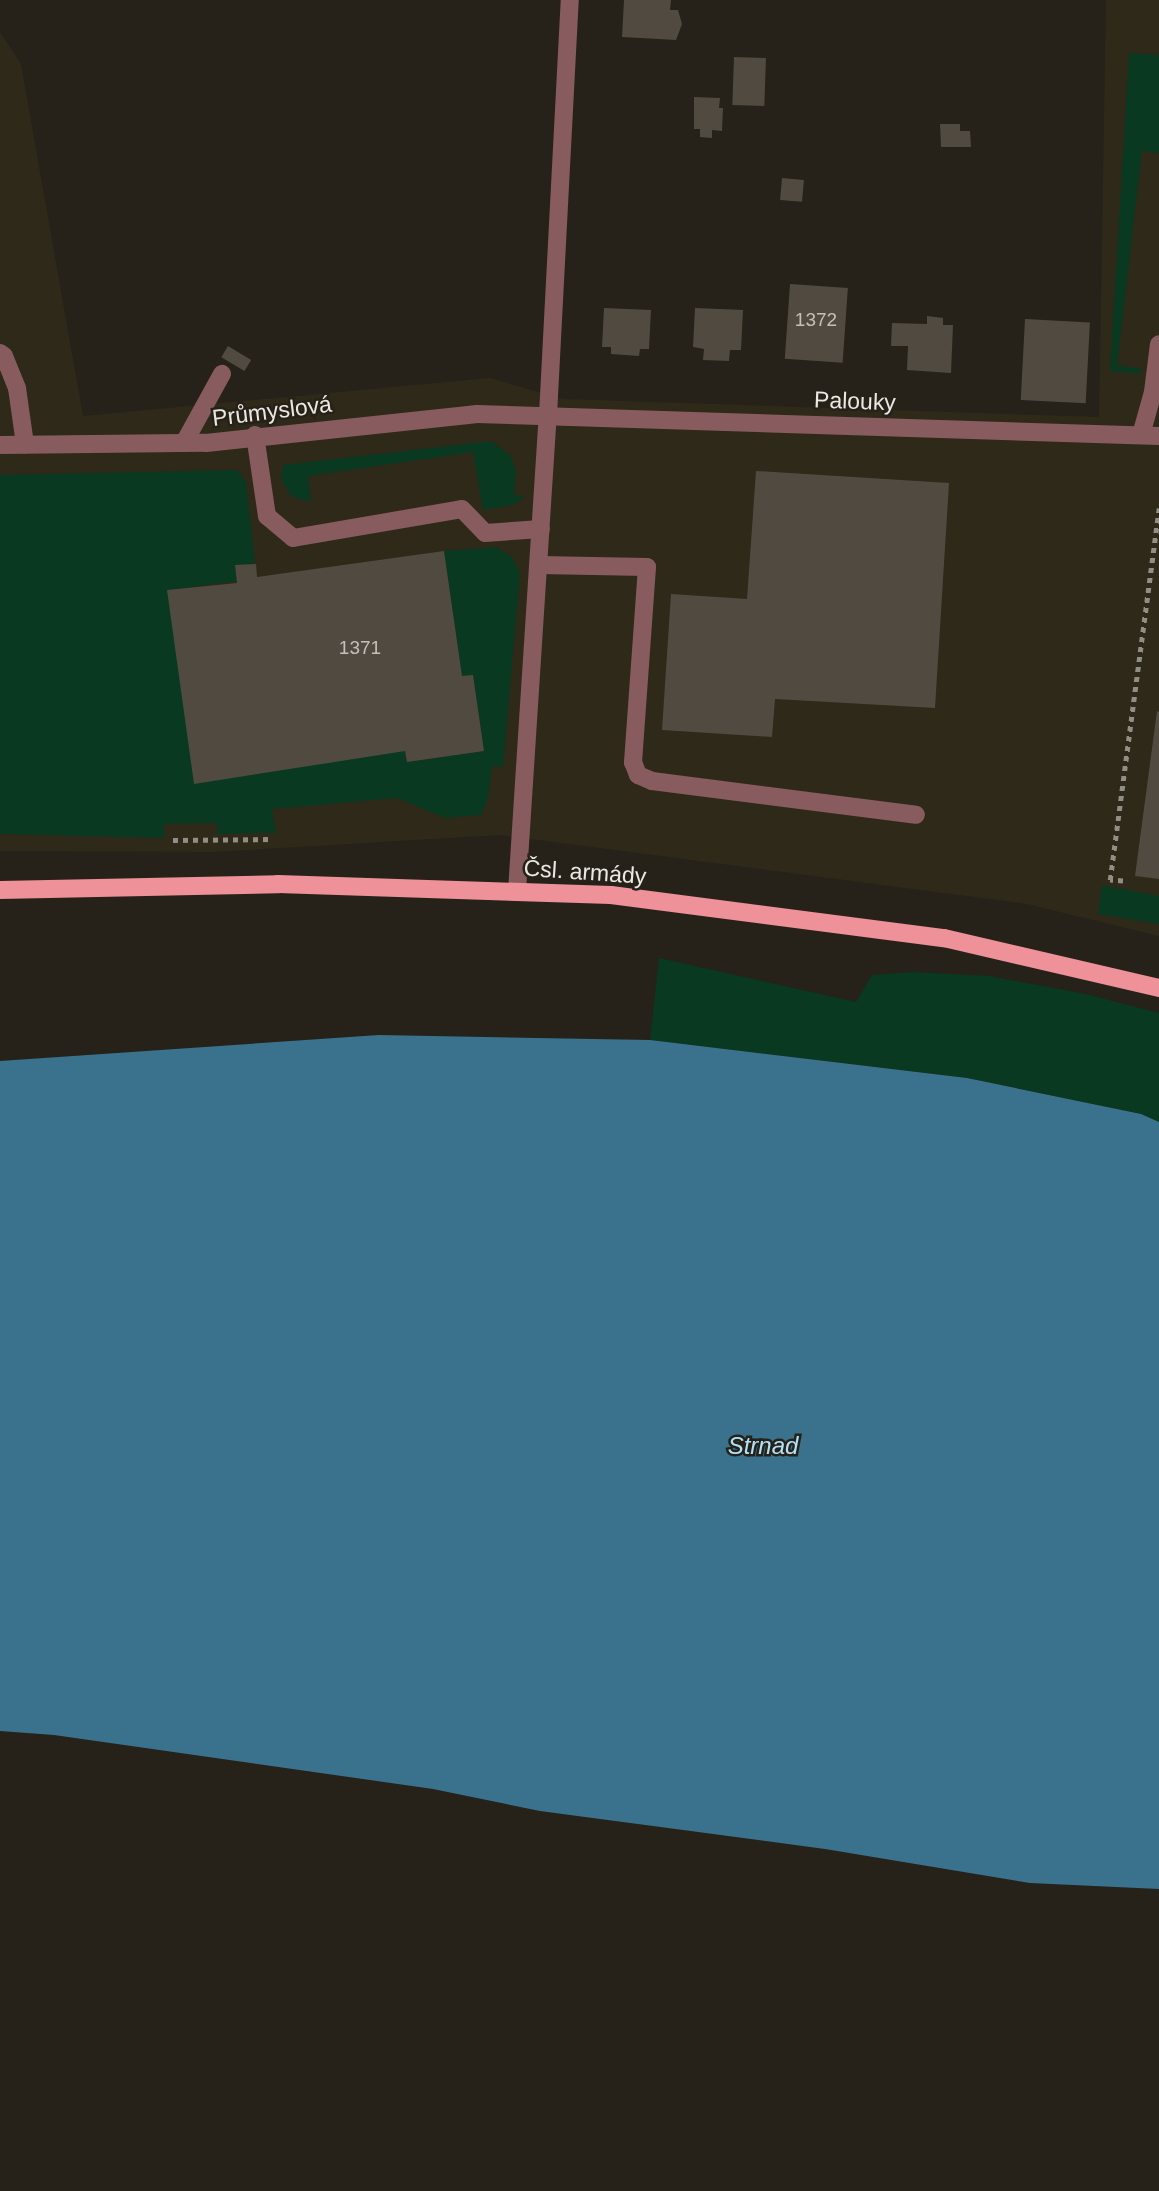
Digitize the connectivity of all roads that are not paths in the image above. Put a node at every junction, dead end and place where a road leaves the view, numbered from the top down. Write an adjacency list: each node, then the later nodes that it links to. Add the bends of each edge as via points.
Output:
1 (570, 0): 5 (street)
2 (1159, 344): 7 (street)
3 (0, 353): 9 (street, via 17,388)
4 (222, 374): 8 (street)
5 (548, 415): 6 (street, Průmyslová, via 477,414); 7 (street, Palouky); 11 (street)
6 (255, 435): 8 (street, Průmyslová); 11 (street, via 267,516 293,538 462,509 485,533)
7 (1150, 436)
8 (184, 443): 9 (street, Průmyslová)
9 (26, 444): 10 (street, Průmyslová)
10 (0, 445)
11 (541, 529): 12 (street)
12 (538, 565): 13 (street, via 647,567 633,762 638,775 652,781); 15 (street)
13 (916, 815)
14 (0, 890): 15 (main road, Čsl. armády, via 278,884)
15 (517, 891): 16 (main road, Čsl. armády, via 611,895 944,938)
16 (1159, 988)

